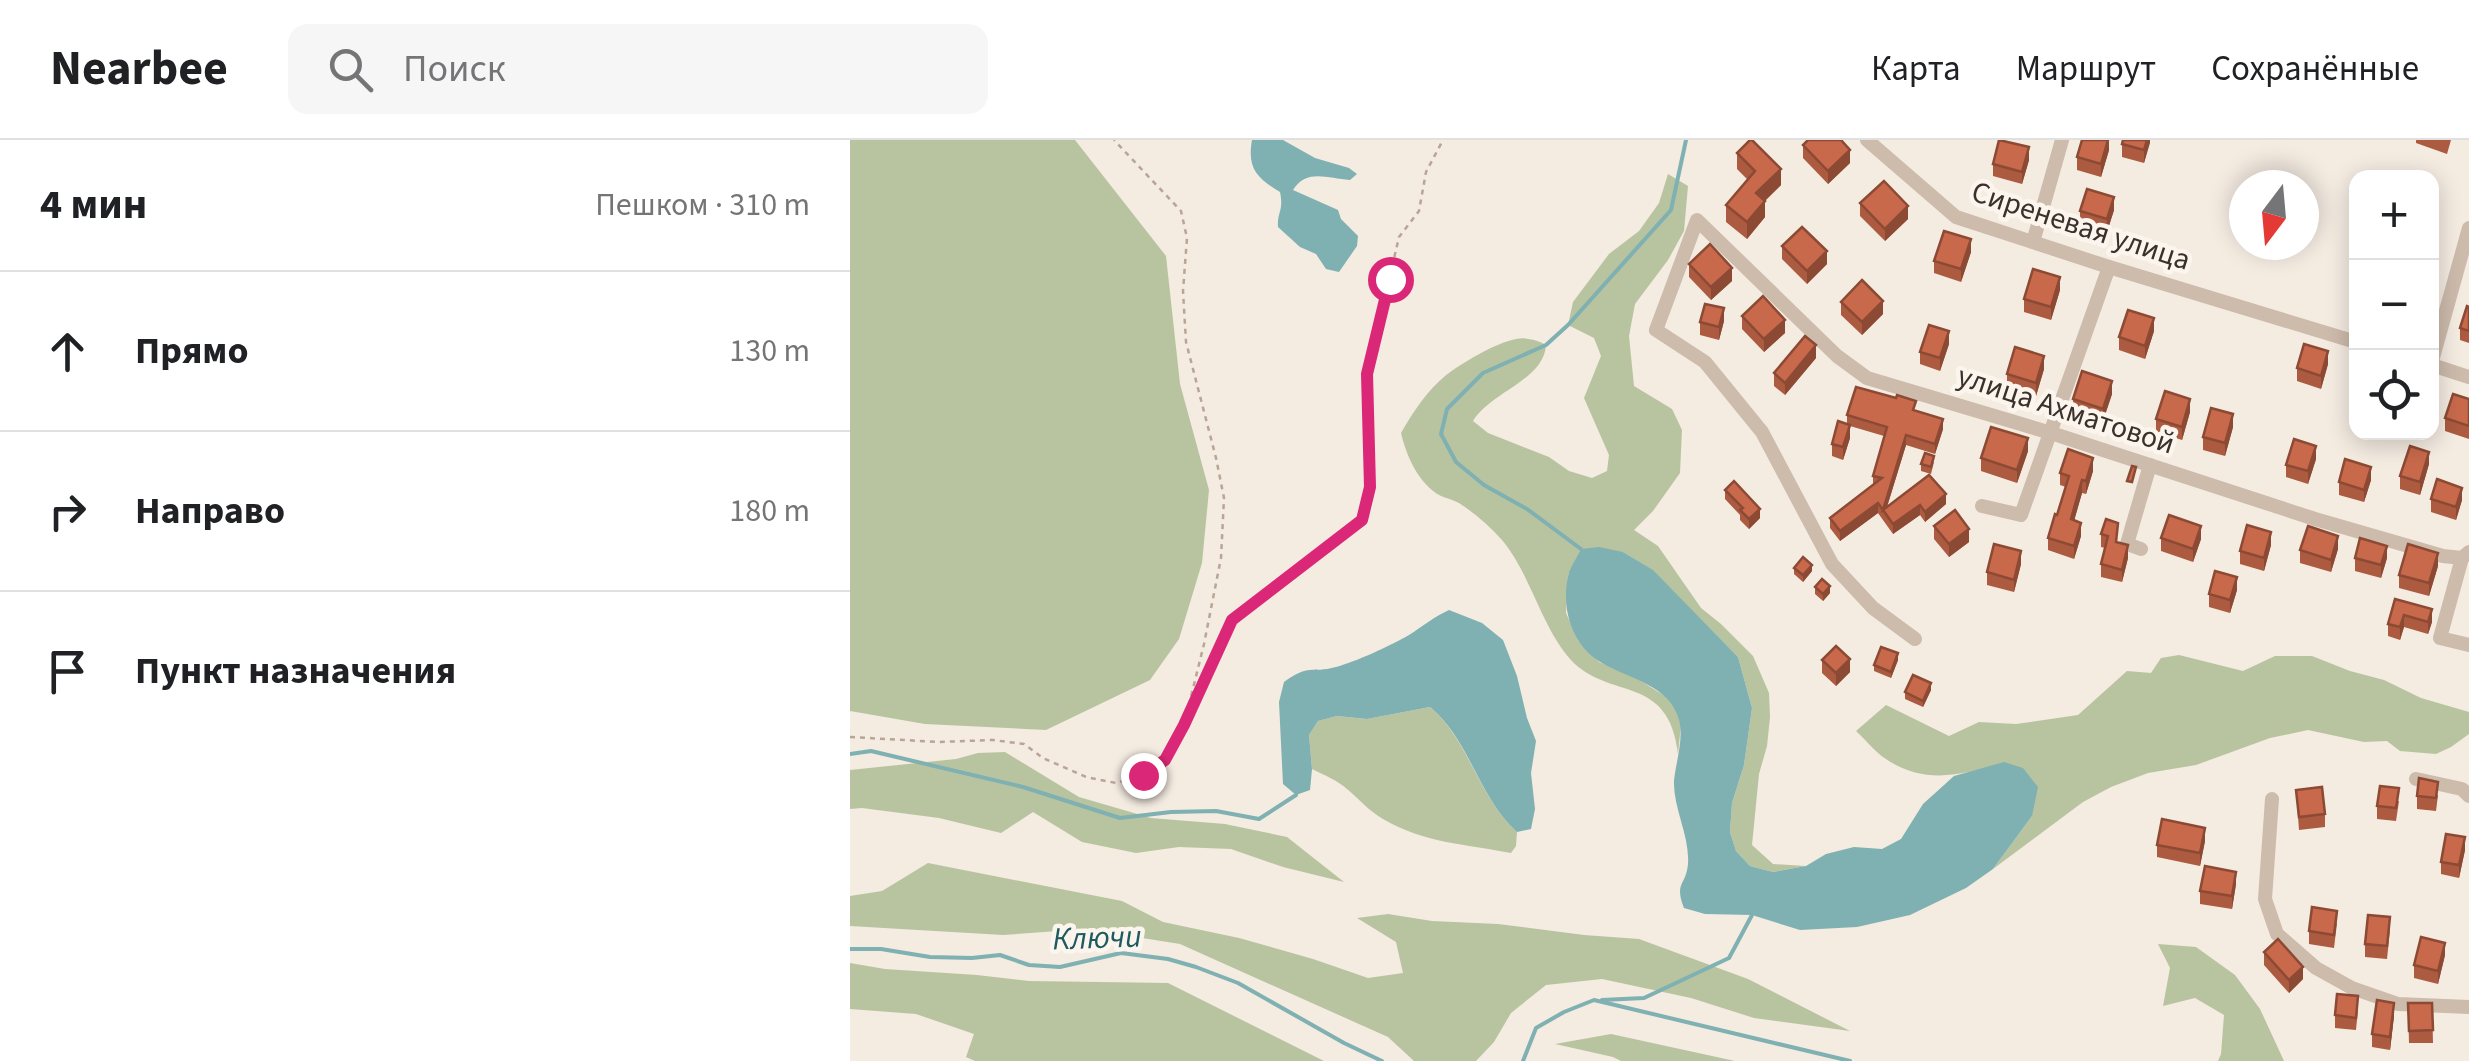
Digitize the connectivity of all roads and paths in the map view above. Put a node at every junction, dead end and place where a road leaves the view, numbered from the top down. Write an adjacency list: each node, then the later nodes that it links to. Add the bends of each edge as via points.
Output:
1 (1114, 140): 19 (path, via 1181,211 1186,342 1224,498 1222,558)
2 (1443, 140): 19 (path, via 1426,172 1419,210 1399,237 1367,374 1370,487 1362,520 1232,620)
3 (1867, 140): 6 (street, Сиреневая улица, via 1956,218)
4 (2062, 140): 6 (street)
5 (2469, 228): 9 (street)
6 (2033, 242): 7 (street, Сиреневая улица)
7 (2110, 267): 8 (street, Сиреневая улица); 12 (street)
8 (2349, 340)
9 (2436, 350)
10 (2439, 366): 11 (street)
11 (2469, 378)
12 (2051, 433): 13 (street, улица Ахматовой); 14 (street, via 2021,515); 17 (street, улица Ахматовой, via 1868,378 1697,220 1656,330 1705,362 1762,432 1832,564 1872,608)
13 (2150, 465): 15 (street, via 2127,544); 16 (street, улица Ахматовой, via 2444,556)
14 (1982, 506)
15 (2141, 548)
16 (2465, 555): 18 (street, via 2440,638)
17 (1914, 639)
18 (2469, 645)
19 (1184, 725): 20 (path, via 1165,760 1116,783 1086,778 1024,744)
20 (850, 737)
21 (2416, 779): 22 (street)
22 (2469, 796)
23 (2272, 799): 24 (street, via 2265,899 2277,934 2352,988 2398,1004)
24 (2469, 1006)

